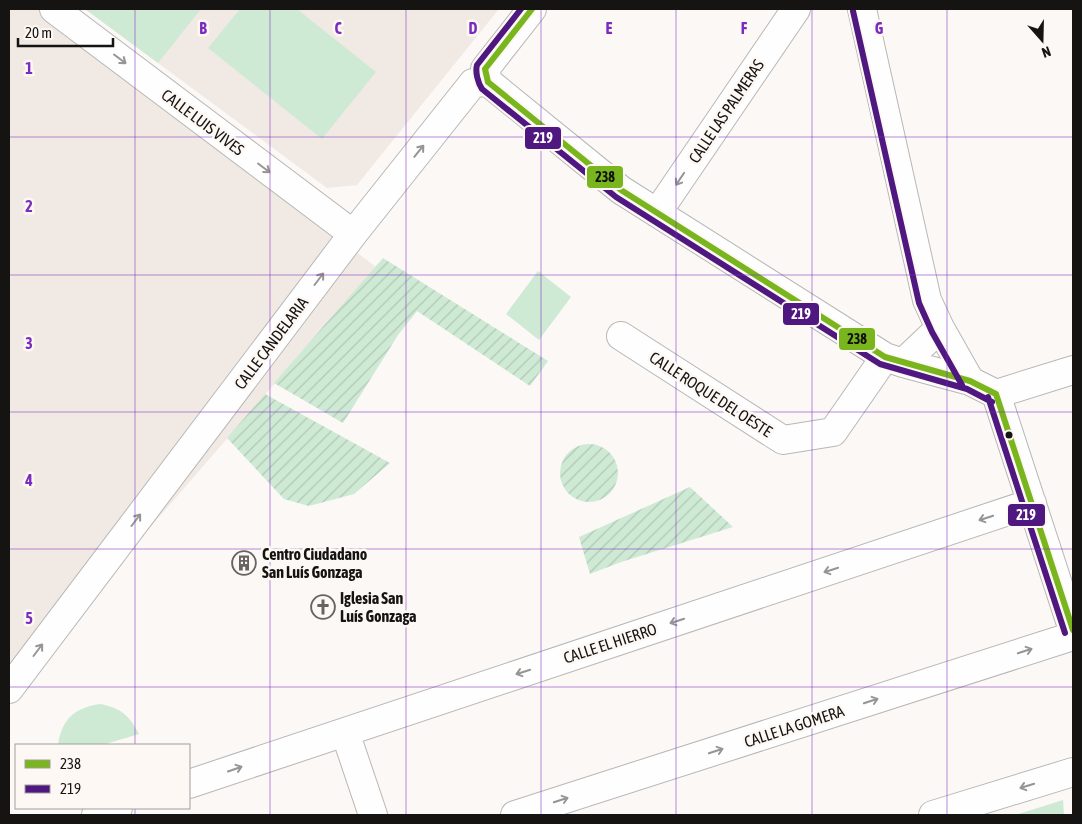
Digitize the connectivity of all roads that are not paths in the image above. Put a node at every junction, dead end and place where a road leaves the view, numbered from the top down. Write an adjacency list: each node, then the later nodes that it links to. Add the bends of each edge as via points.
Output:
1 (54, 9): 7 (street, CALLE LUIS VIVES, one-way to 7)
2 (532, 9): 5 (street, via 485,69)
3 (796, 9): 6 (street, CALLE LAS PALMERAS, one-way to 6)
4 (861, 9): 8 (street, via 927,300)
5 (488, 82): 6 (street, via 595,171); 7 (street, CALLE CANDELARIA, one-way to 5, via 473,82)
6 (657, 213): 10 (street)
7 (353, 234): 17 (street, CALLE CANDELARIA, one-way to 7)
8 (940, 328): 10 (street, CALLE ROQUE DEL OESTE); 12 (street)
9 (621, 336): 10 (street, CALLE ROQUE DEL OESTE, via 783,440 832,432)
10 (894, 360): 12 (street)
11 (1062, 374): 13 (street)
12 (970, 381): 13 (street)
13 (996, 394): 14 (street)
14 (1032, 503): 15 (street); 18 (street, CALLE EL HIERRO, one-way to 18)
15 (1073, 630)
16 (1073, 636): 24 (street, CALLE LA GOMERA, one-way to 16)
17 (9, 689)
18 (345, 732): 20 (street, CALLE EL HIERRO, one-way to 18); 23 (street)
19 (1073, 772): 25 (street, one-way to 25)
20 (190, 784)
21 (115, 809): 22 (street)
22 (96, 815)
23 (373, 815)
24 (515, 815)
25 (934, 815)

